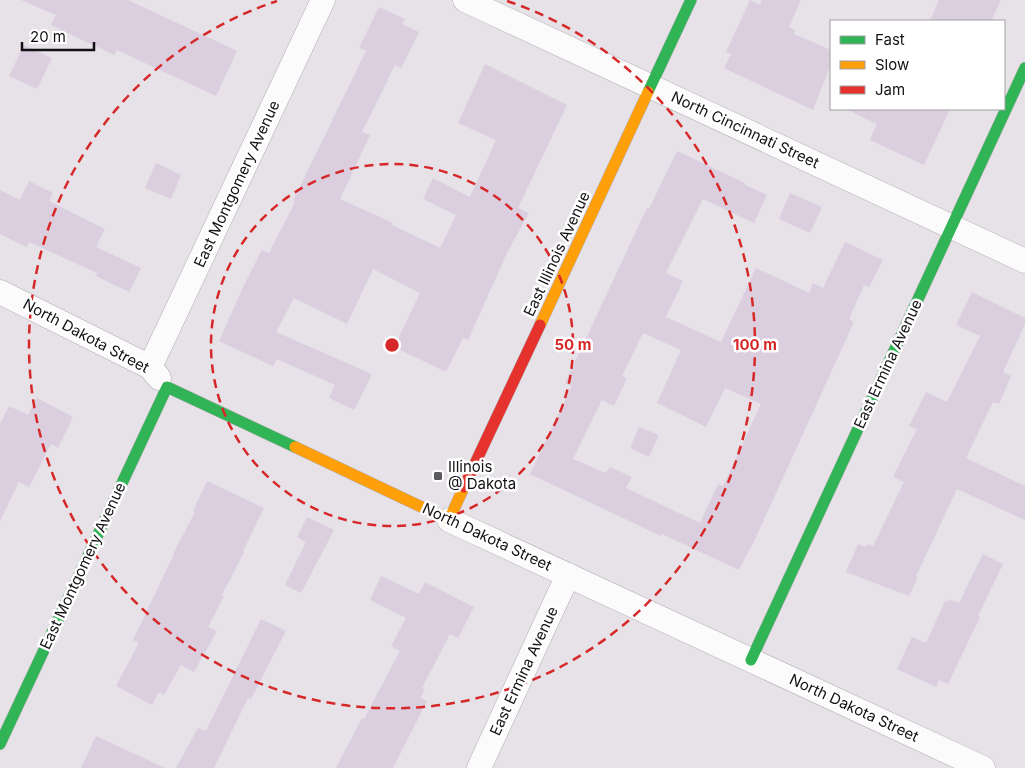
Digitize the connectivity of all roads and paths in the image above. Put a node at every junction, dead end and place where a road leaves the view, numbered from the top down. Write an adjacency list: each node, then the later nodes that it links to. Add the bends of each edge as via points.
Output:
1 (323, 0): 9 (street, East Montgomery Avenue)
2 (464, 0): 5 (street, North Cincinnati Street)
3 (691, 0): 5 (street, East Illinois Avenue)
4 (1025, 68): 6 (street, East Ermina Avenue)
5 (651, 87): 6 (street, North Cincinnati Street); 11 (street, East Illinois Avenue)
6 (951, 226): 7 (street, North Cincinnati Street); 13 (street, East Ermina Avenue)
7 (1025, 261)
8 (0, 292): 9 (street, North Dakota Street)
9 (150, 367): 10 (street, North Dakota Street)
10 (167, 387): 11 (street, North Dakota Street); 14 (street, East Montgomery Avenue)
11 (449, 520): 12 (street, North Dakota Street)
12 (568, 575): 13 (street, North Dakota Street); 15 (street, East Ermina Avenue)
13 (751, 660): 16 (street, North Dakota Street)
14 (0, 744)
15 (479, 768)
16 (983, 768)

